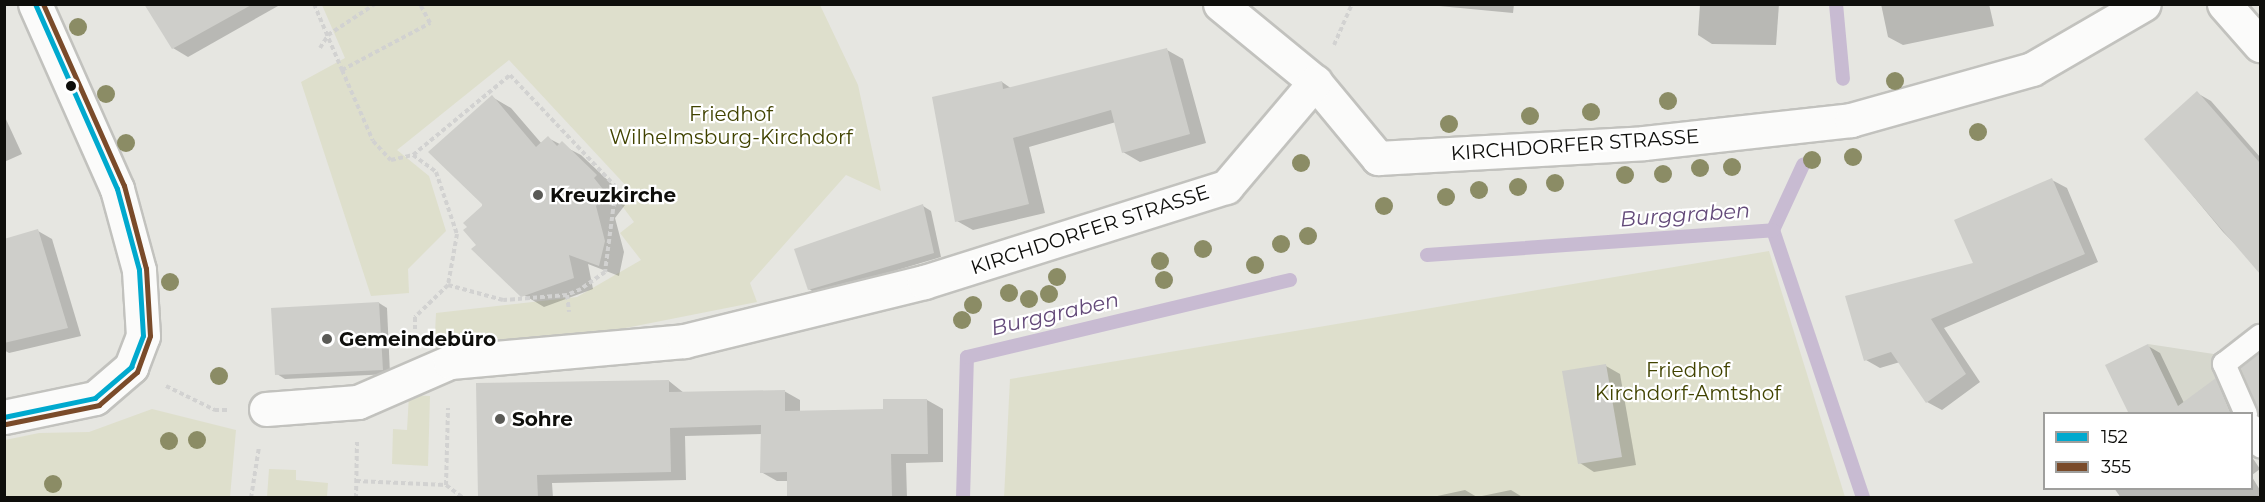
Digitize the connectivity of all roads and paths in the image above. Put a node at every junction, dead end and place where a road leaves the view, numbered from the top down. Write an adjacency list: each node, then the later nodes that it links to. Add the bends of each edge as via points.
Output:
1 (35, 4): 17 (street, via 117,189 139,270 143,336)
2 (314, 4): 8 (path)
3 (375, 4): 8 (path)
4 (420, 4): 11 (path, via 430,23)
5 (1220, 4): 12 (street)
6 (2144, 4): 12 (street, KIRCHDORFER STRASSE, via 2032,69 1851,120 1644,143 1378,158)
7 (2224, 4): 9 (street)
8 (328, 35): 10 (path); 11 (path)
9 (2260, 45)
10 (320, 48)
11 (342, 70): 13 (path, via 373,141 391,160)
12 (1315, 82): 16 (street, KIRCHDORFER STRASSE, via 1226,187 924,282 684,341)
13 (413, 155): 14 (path, via 436,172 457,234); 14 (path, via 510,75 616,187 605,272 581,289 567,295 503,300)
14 (448, 285): 18 (path, via 415,317)
15 (2260, 336): 21 (lane, via 2224,364)
16 (450, 362): 18 (street, KIRCHDORFER STRASSE); 26 (path)
17 (131, 367): 20 (path, via 215,410); 22 (street, via 95,398)
18 (415, 380): 19 (street, KIRCHDORFER STRASSE)
19 (358, 402): 20 (street, KIRCHDORFER STRASSE); 25 (path)
20 (266, 409): 29 (path)
21 (2245, 412)
22 (4, 417)
23 (2253, 428): 24 (lane)
24 (2260, 446)
25 (356, 481): 26 (path); 30 (path)
26 (446, 485): 31 (path)
27 (33, 498): 28 (path)
28 (52, 498)
29 (251, 498)
30 (356, 498)
31 (463, 498)

